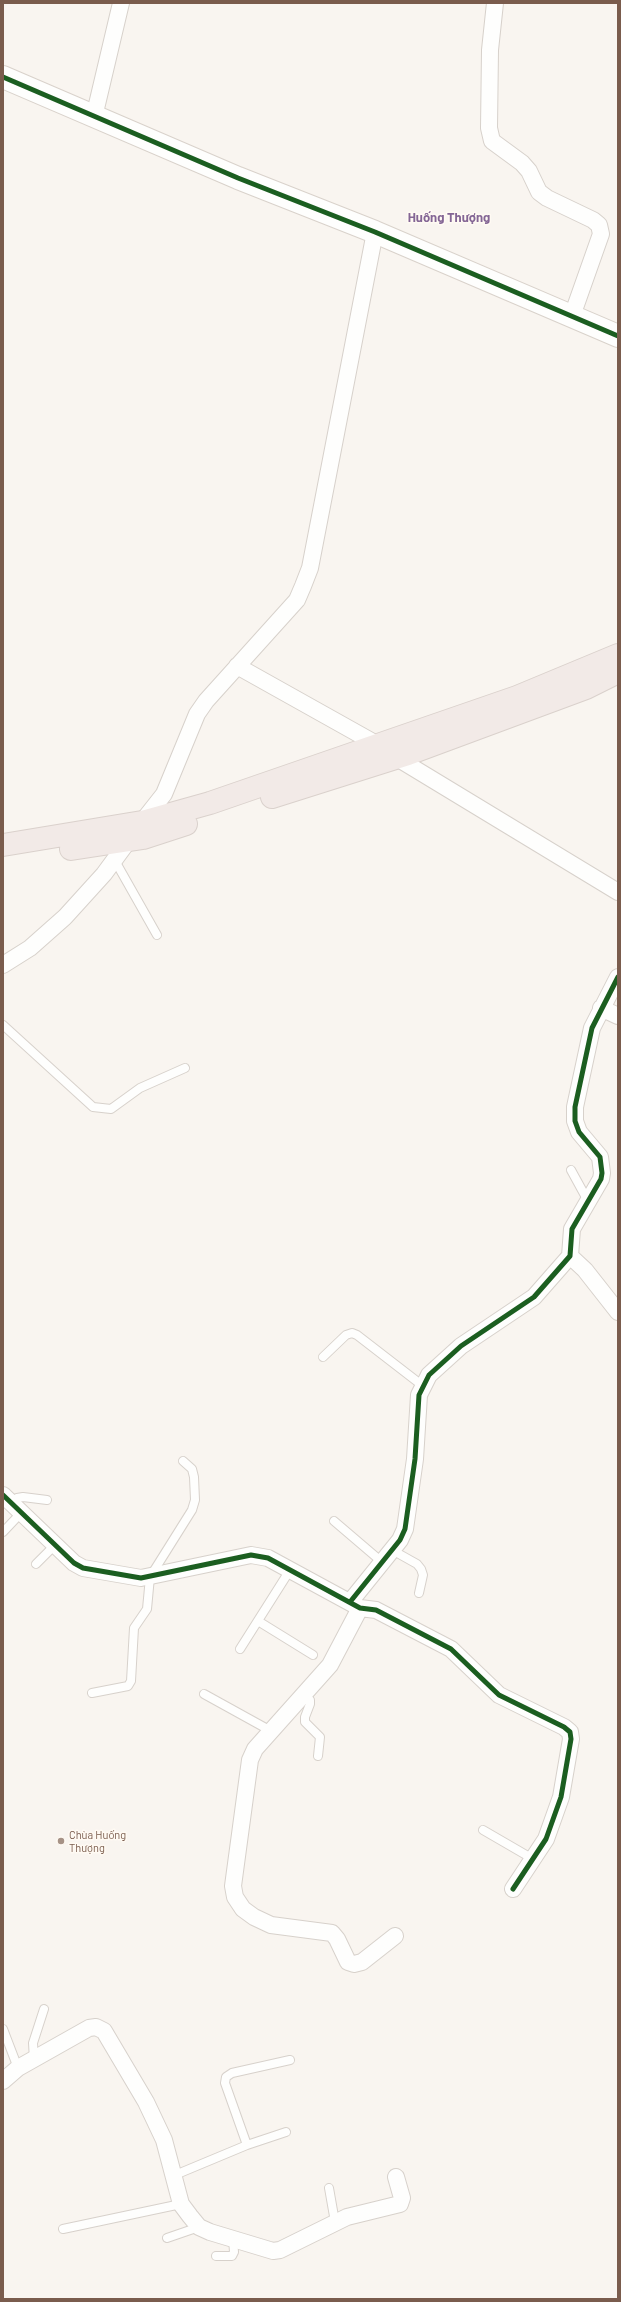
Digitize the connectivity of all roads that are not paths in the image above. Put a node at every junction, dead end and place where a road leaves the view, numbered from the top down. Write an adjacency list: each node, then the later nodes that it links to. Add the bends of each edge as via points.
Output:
1 (121, 3): 4 (street)
2 (495, 3): 6 (street, via 490,50 489,128 492,141 522,163 539,192 599,225 601,234)
3 (3, 77): 4 (street)
4 (94, 117): 5 (street)
5 (375, 232): 6 (street); 9 (street, via 310,568 297,600)
6 (572, 316): 7 (street)
7 (618, 336)
8 (618, 655): 11 (highway)
9 (237, 666): 11 (street); 12 (street, via 197,714 164,794)
10 (618, 672): 11 (highway, via 586,688)
11 (388, 752): 12 (highway); 13 (highway, via 143,838); 17 (street)
12 (142, 822): 14 (highway)
13 (129, 840): 15 (highway); 16 (street)
14 (3, 845)
15 (3, 859)
16 (114, 859): 18 (lane); 19 (street, via 104,874 65,917 30,948)
17 (618, 892)
18 (157, 935)
19 (3, 965)
20 (618, 977): 21 (street)
21 (601, 1008): 22 (street); 26 (street, via 592,1028 575,1107 575,1121 579,1132 602,1162 601,1179)
22 (618, 1016)
23 (3, 1025): 24 (lane, via 93,1107 111,1109 140,1088)
24 (185, 1068)
25 (571, 1170): 26 (lane)
26 (588, 1201): 27 (street, via 572,1229)
27 (570, 1256): 28 (street, via 585,1270); 30 (street, via 534,1297 461,1346 429,1376)
28 (618, 1312)
29 (323, 1357): 30 (lane, via 346,1335 357,1335)
30 (423, 1386): 37 (street, via 420,1395 409,1514 405,1529)
31 (183, 1461): 41 (lane, via 192,1469 195,1500 192,1510)
32 (47, 1500): 33 (lane, via 23,1497 17,1498)
33 (12, 1504): 35 (lane); 36 (street)
34 (334, 1521): 38 (lane)
35 (3, 1532)
36 (55, 1545): 39 (lane); 41 (street, via 83,1568 141,1578)
37 (392, 1550): 38 (street); 42 (lane, via 421,1569 423,1575)
38 (382, 1562): 43 (street)
39 (36, 1564)
40 (290, 1570): 41 (street, via 268,1558 252,1555 165,1571); 43 (street); 44 (lane)
41 (150, 1577): 47 (lane, via 147,1609 134,1628 131,1681 128,1686)
42 (419, 1593)
43 (355, 1605): 49 (street, via 336,1657); 53 (street, via 376,1610 451,1650 499,1695 570,1732 561,1797 546,1839)
44 (258, 1621): 45 (lane); 46 (lane)
45 (240, 1649)
46 (313, 1655)
47 (92, 1693)
48 (204, 1694): 50 (lane)
49 (304, 1694): 50 (street); 51 (lane, via 310,1700 305,1722 320,1738)
50 (271, 1731): 55 (street, via 255,1749 250,1760 234,1886 235,1897 243,1909 271,1925 332,1933 348,1962 354,1964 362,1962)
51 (318, 1756)
52 (484, 1830): 53 (lane)
53 (533, 1859): 54 (street)
54 (513, 1889)
55 (395, 1936)
56 (44, 2009): 58 (lane, via 33,2043)
57 (3, 2029): 60 (lane)
58 (34, 2060): 60 (street); 64 (street, via 89,2028 104,2031 146,2102 164,2140)
59 (290, 2060): 63 (lane, via 226,2077 225,2083)
60 (18, 2068): 61 (street)
61 (3, 2081)
62 (286, 2132): 63 (lane)
63 (247, 2145): 64 (lane)
64 (175, 2175): 67 (street)
65 (396, 2177): 68 (street, via 402,2198 400,2204)
66 (329, 2188): 68 (lane)
67 (181, 2204): 69 (street); 70 (lane)
68 (335, 2222): 72 (street, via 280,2250 273,2251)
69 (199, 2227): 71 (lane); 72 (street)
70 (63, 2229)
71 (167, 2238)
72 (233, 2239): 73 (lane, via 232,2256)
73 (216, 2256)

